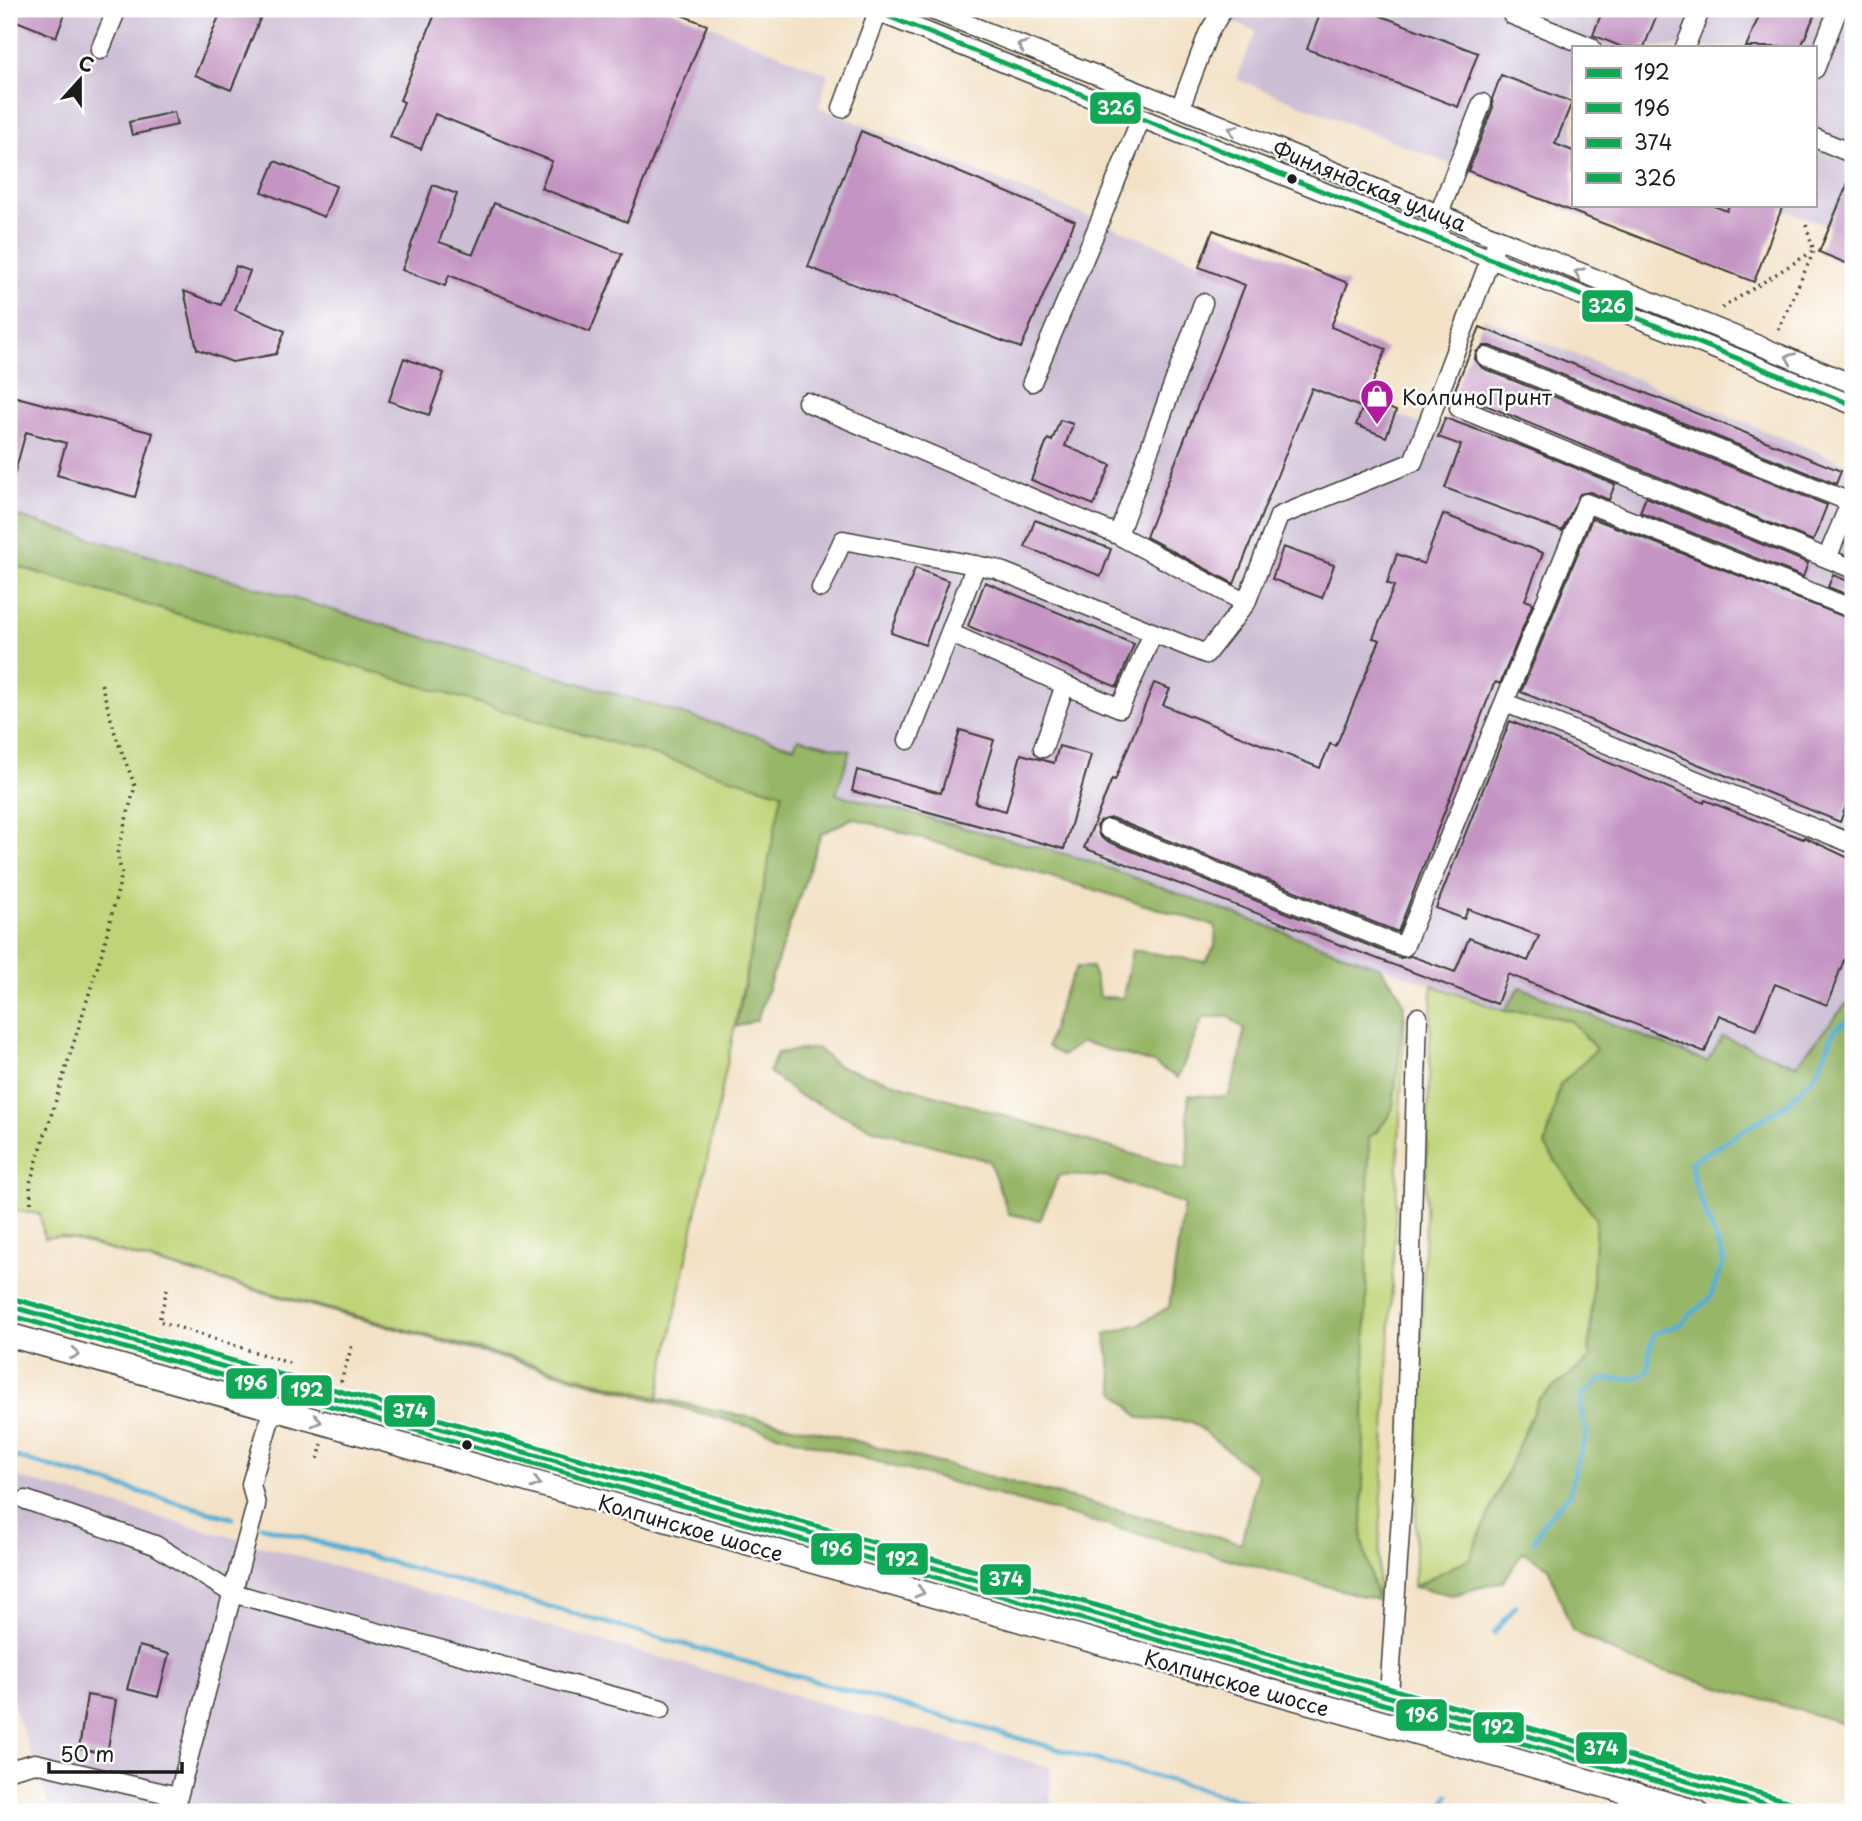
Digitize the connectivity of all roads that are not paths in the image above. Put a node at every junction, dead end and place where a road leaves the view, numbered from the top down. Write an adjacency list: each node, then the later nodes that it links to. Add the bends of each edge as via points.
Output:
1 (117, 9): 10 (street)
2 (929, 9): 14 (street, Финляндская улица, one-way to 2)
3 (1223, 9): 14 (street, via 1208,34)
4 (1515, 9): 8 (street, via 1512,15)
5 (1700, 9): 9 (street)
6 (1838, 9): 11 (street)
7 (876, 10): 13 (street); 15 (street, Финляндская улица)
8 (1589, 46)
9 (1685, 46)
10 (100, 50)
11 (1816, 66)
12 (1482, 103): 18 (street)
13 (842, 108)
14 (1180, 108): 18 (street, Финляндская улица, one-way to 14)
15 (1141, 118): 19 (street, Финляндская улица); 24 (street)
16 (1816, 138): 17 (street)
17 (1853, 154)
18 (1439, 215): 19 (street); 20 (street, Финляндская улица)
19 (1431, 233): 21 (street, Финляндская улица)
20 (1498, 240): 21 (street); 25 (street, Финляндская улица, one-way to 20)
21 (1491, 257): 27 (street, Финляндская улица); 35 (street, via 1413,462 1279,516)
22 (1203, 303): 30 (street)
23 (1486, 357): 29 (street)
24 (1032, 382)
25 (1853, 384)
26 (807, 402): 30 (street)
27 (1853, 405)
28 (1459, 408): 31 (street)
29 (1852, 500): 31 (street)
30 (1118, 535): 35 (street)
31 (1827, 558): 33 (street)
32 (976, 565): 34 (street, via 843,540); 37 (street); 38 (street)
33 (1853, 569)
34 (821, 588)
35 (1246, 603): 37 (street, via 1206,654)
36 (1853, 609): 40 (street, via 1586,503)
37 (1153, 632): 39 (street, via 1120,708)
38 (950, 633): 39 (street); 41 (street)
39 (1065, 685): 42 (street)
40 (1506, 703): 43 (street, via 1404,947); 44 (street)
41 (908, 740)
42 (1043, 748)
43 (1108, 828)
44 (1853, 844)
45 (1418, 1017): 51 (street, via 1405,1456)
46 (9, 1306): 51 (main road, Колпинское шоссе)
47 (9, 1335): 48 (main road, Колпинское шоссе, one-way to 48)
48 (274, 1409): 50 (street, via 251,1484 256,1505); 55 (main road, Колпинское шоссе, one-way to 55)
49 (26, 1500): 50 (street, via 155,1545)
50 (232, 1593): 52 (street); 54 (street)
51 (1389, 1696): 56 (main road, Колпинское шоссе)
52 (661, 1709)
53 (9, 1770): 54 (street, via 35,1763)
54 (176, 1804)
55 (1697, 1812)
56 (1796, 1812)

